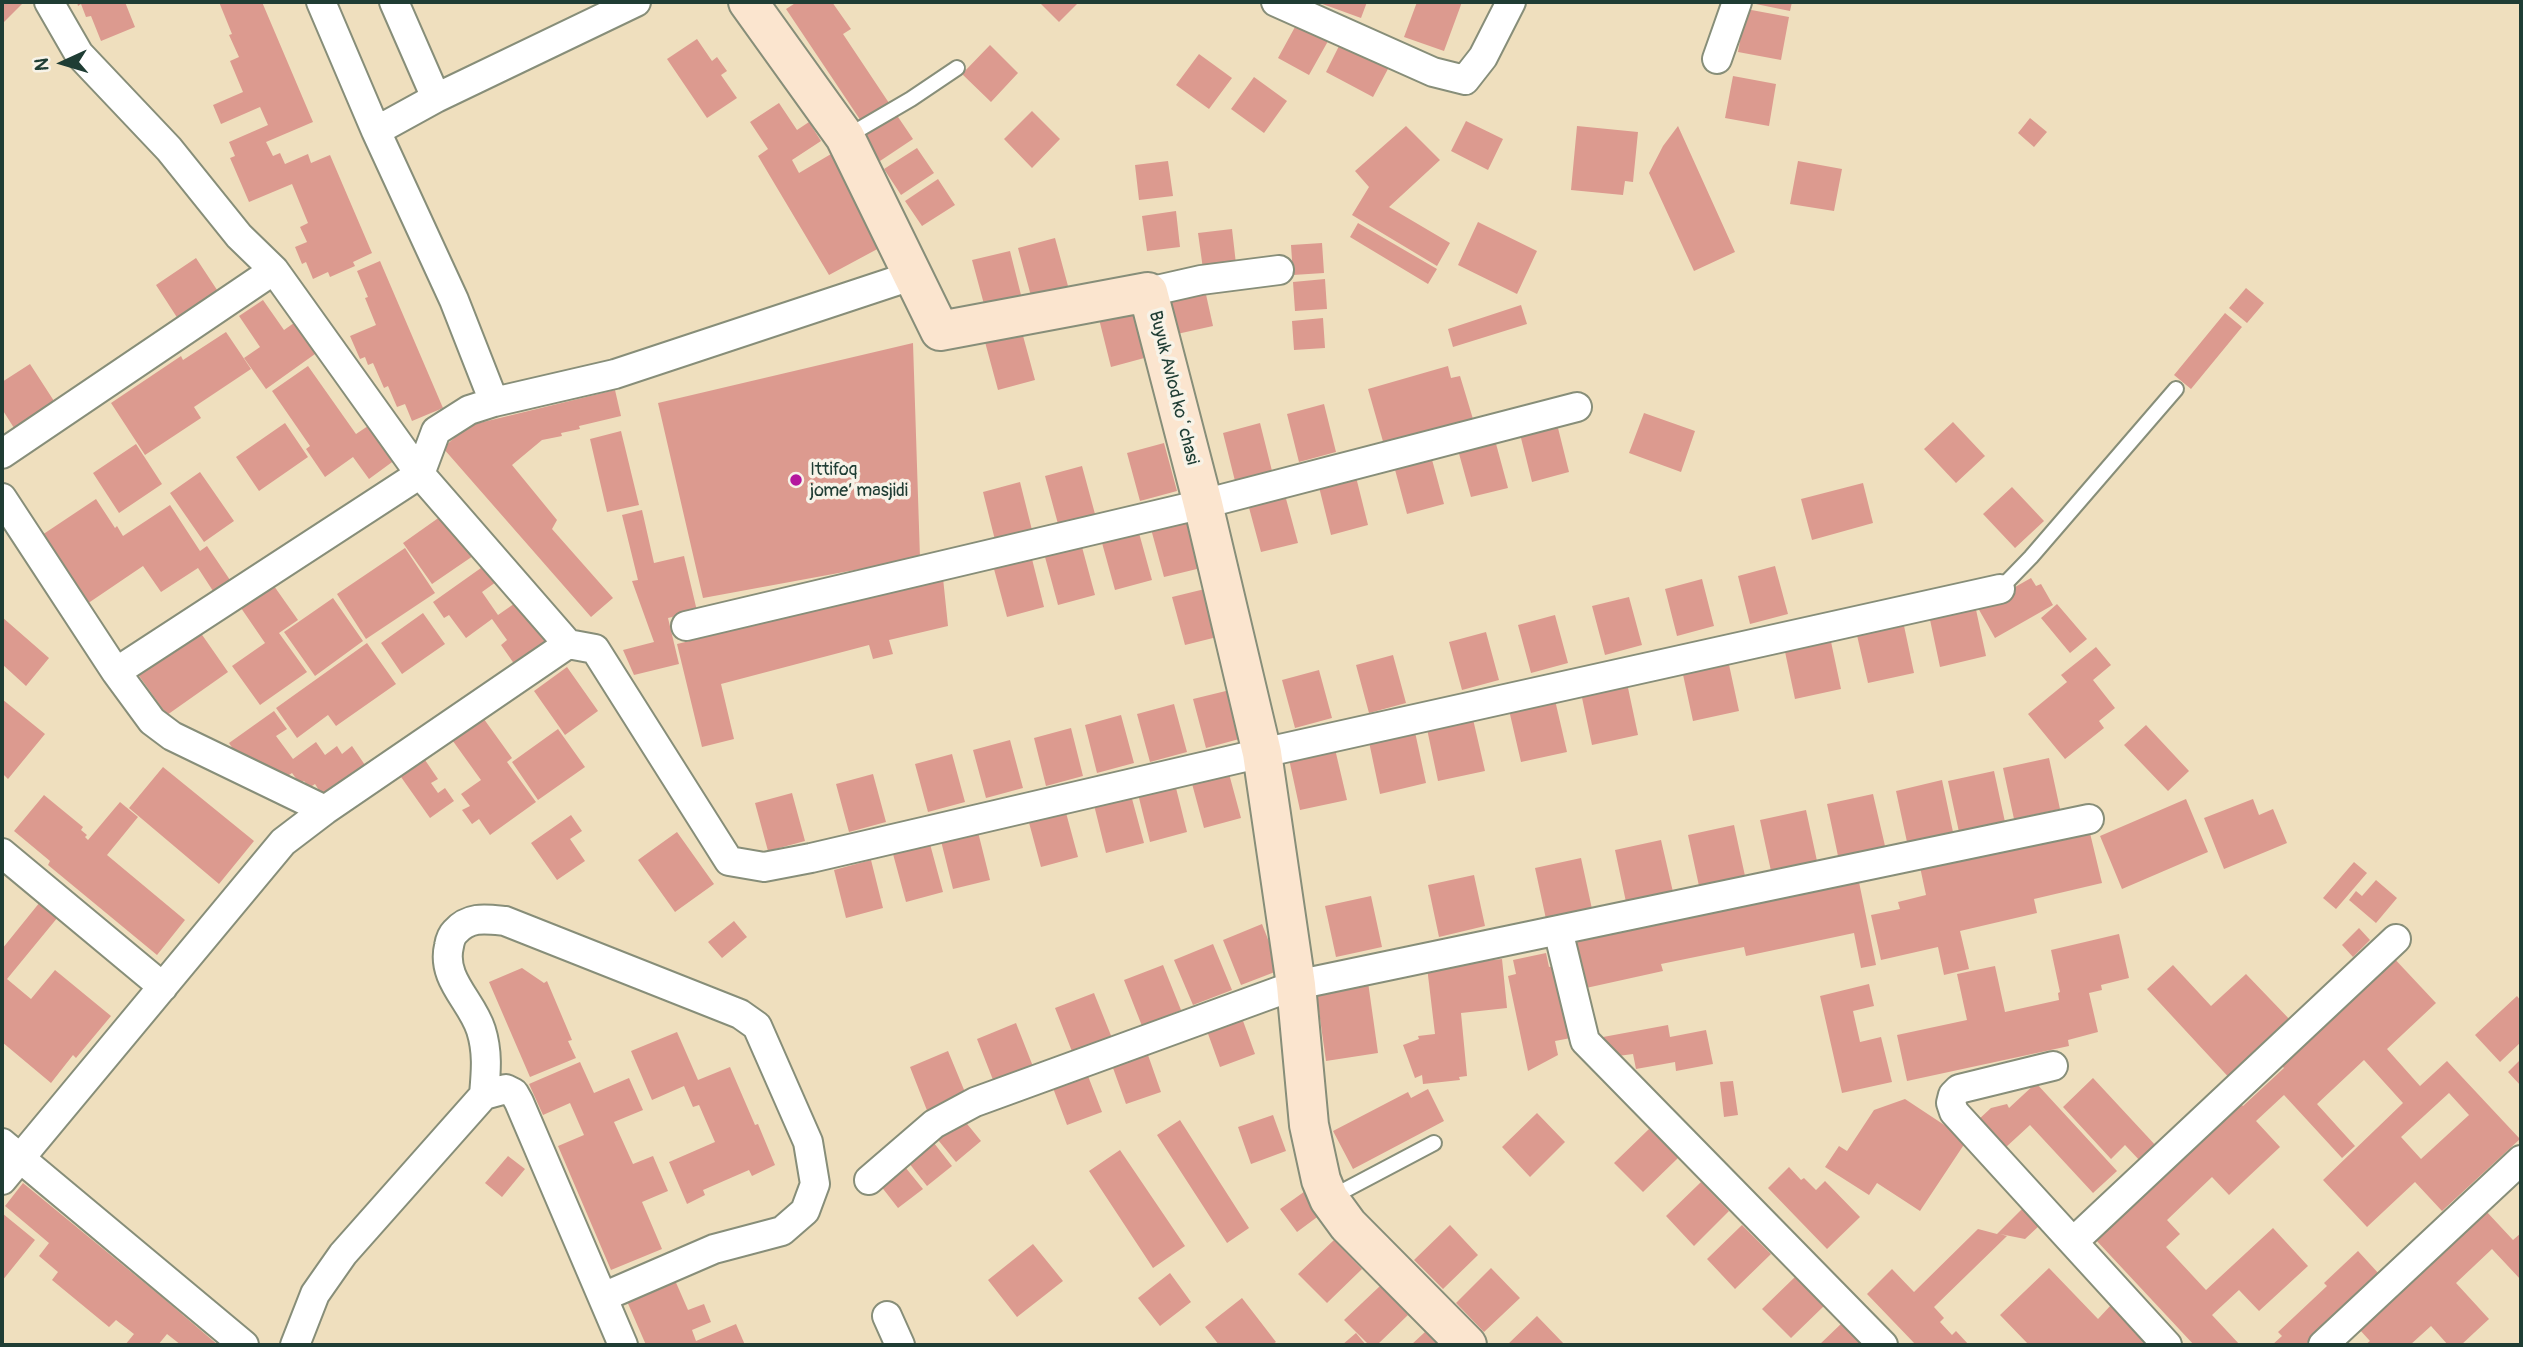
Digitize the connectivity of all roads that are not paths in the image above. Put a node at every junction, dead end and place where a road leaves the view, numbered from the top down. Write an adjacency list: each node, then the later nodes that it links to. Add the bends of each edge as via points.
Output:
1 (49, 2): 14 (street, via 79,54)
2 (321, 2): 12 (street)
3 (394, 2): 11 (street)
4 (636, 2): 11 (street)
5 (748, 2): 13 (street, Buyuk Avlod koʻchasi)
6 (1276, 2): 7 (street, via 1433,72 1465,80 1483,57)
7 (1511, 2)
8 (1737, 2): 9 (street)
9 (1717, 59)
10 (957, 68): 13 (lane)
11 (436, 98): 12 (street)
12 (376, 131): 19 (street, via 454,300)
13 (845, 137): 16 (street, Buyuk Avlod koʻchasi)
14 (274, 270): 21 (street); 22 (street)
15 (1279, 270): 17 (street)
16 (914, 275): 17 (street, Buyuk Avlod koʻchasi, via 940,331); 19 (street, via 615,374)
17 (1149, 292): 24 (street, Buyuk Avlod koʻchasi)
18 (2176, 389): 25 (lane)
19 (494, 402): 22 (street, via 469,410 436,431)
20 (1577, 407): 24 (street)
21 (2, 454)
22 (420, 474): 27 (street); 28 (street)
23 (2, 498): 28 (street)
24 (1203, 504): 26 (street); 29 (street, Buyuk Avlod koʻchasi)
25 (2000, 589): 29 (street)
26 (686, 626)
27 (568, 644): 29 (street, via 595,649 729,861 764,867); 30 (street)
28 (117, 672): 30 (street, via 144,712 172,736)
29 (1262, 753): 35 (street, Buyuk Avlod koʻchasi)
30 (325, 810): 36 (street, via 283,842)
31 (2090, 820): 33 (street)
32 (2, 853): 36 (street)
33 (1558, 930): 35 (street); 53 (street, via 1585,1041)
34 (2396, 939): 45 (street)
35 (1296, 985): 43 (street, via 975,1102 934,1124); 44 (street, Buyuk Avlod koʻchasi, via 1312,1144)
36 (163, 987): 40 (street)
37 (2053, 1066): 45 (street, via 1959,1089 1951,1104)
38 (484, 1095): 46 (street, via 506,1089 514,1093); 46 (street, via 487,1056 481,1028 446,959 452,935 464,922 505,921 740,1014 757,1026 808,1142 815,1184 806,1211 782,1231 715,1249); 49 (street, via 343,1254 315,1294)
39 (1434, 1143): 44 (lane)
40 (11, 1151): 42 (street); 48 (street)
41 (2521, 1160): 55 (street)
42 (2, 1180)
43 (869, 1180)
44 (1329, 1199): 52 (street, Buyuk Avlod koʻchasi, via 1348,1225)
45 (2073, 1242): 54 (street)
46 (603, 1297): 50 (street)
47 (887, 1316): 51 (street)
48 (244, 1345)
49 (295, 1345)
50 (623, 1345)
51 (900, 1345)
52 (1466, 1345)
53 (1883, 1345)
54 (2167, 1345)
55 (2323, 1345)

